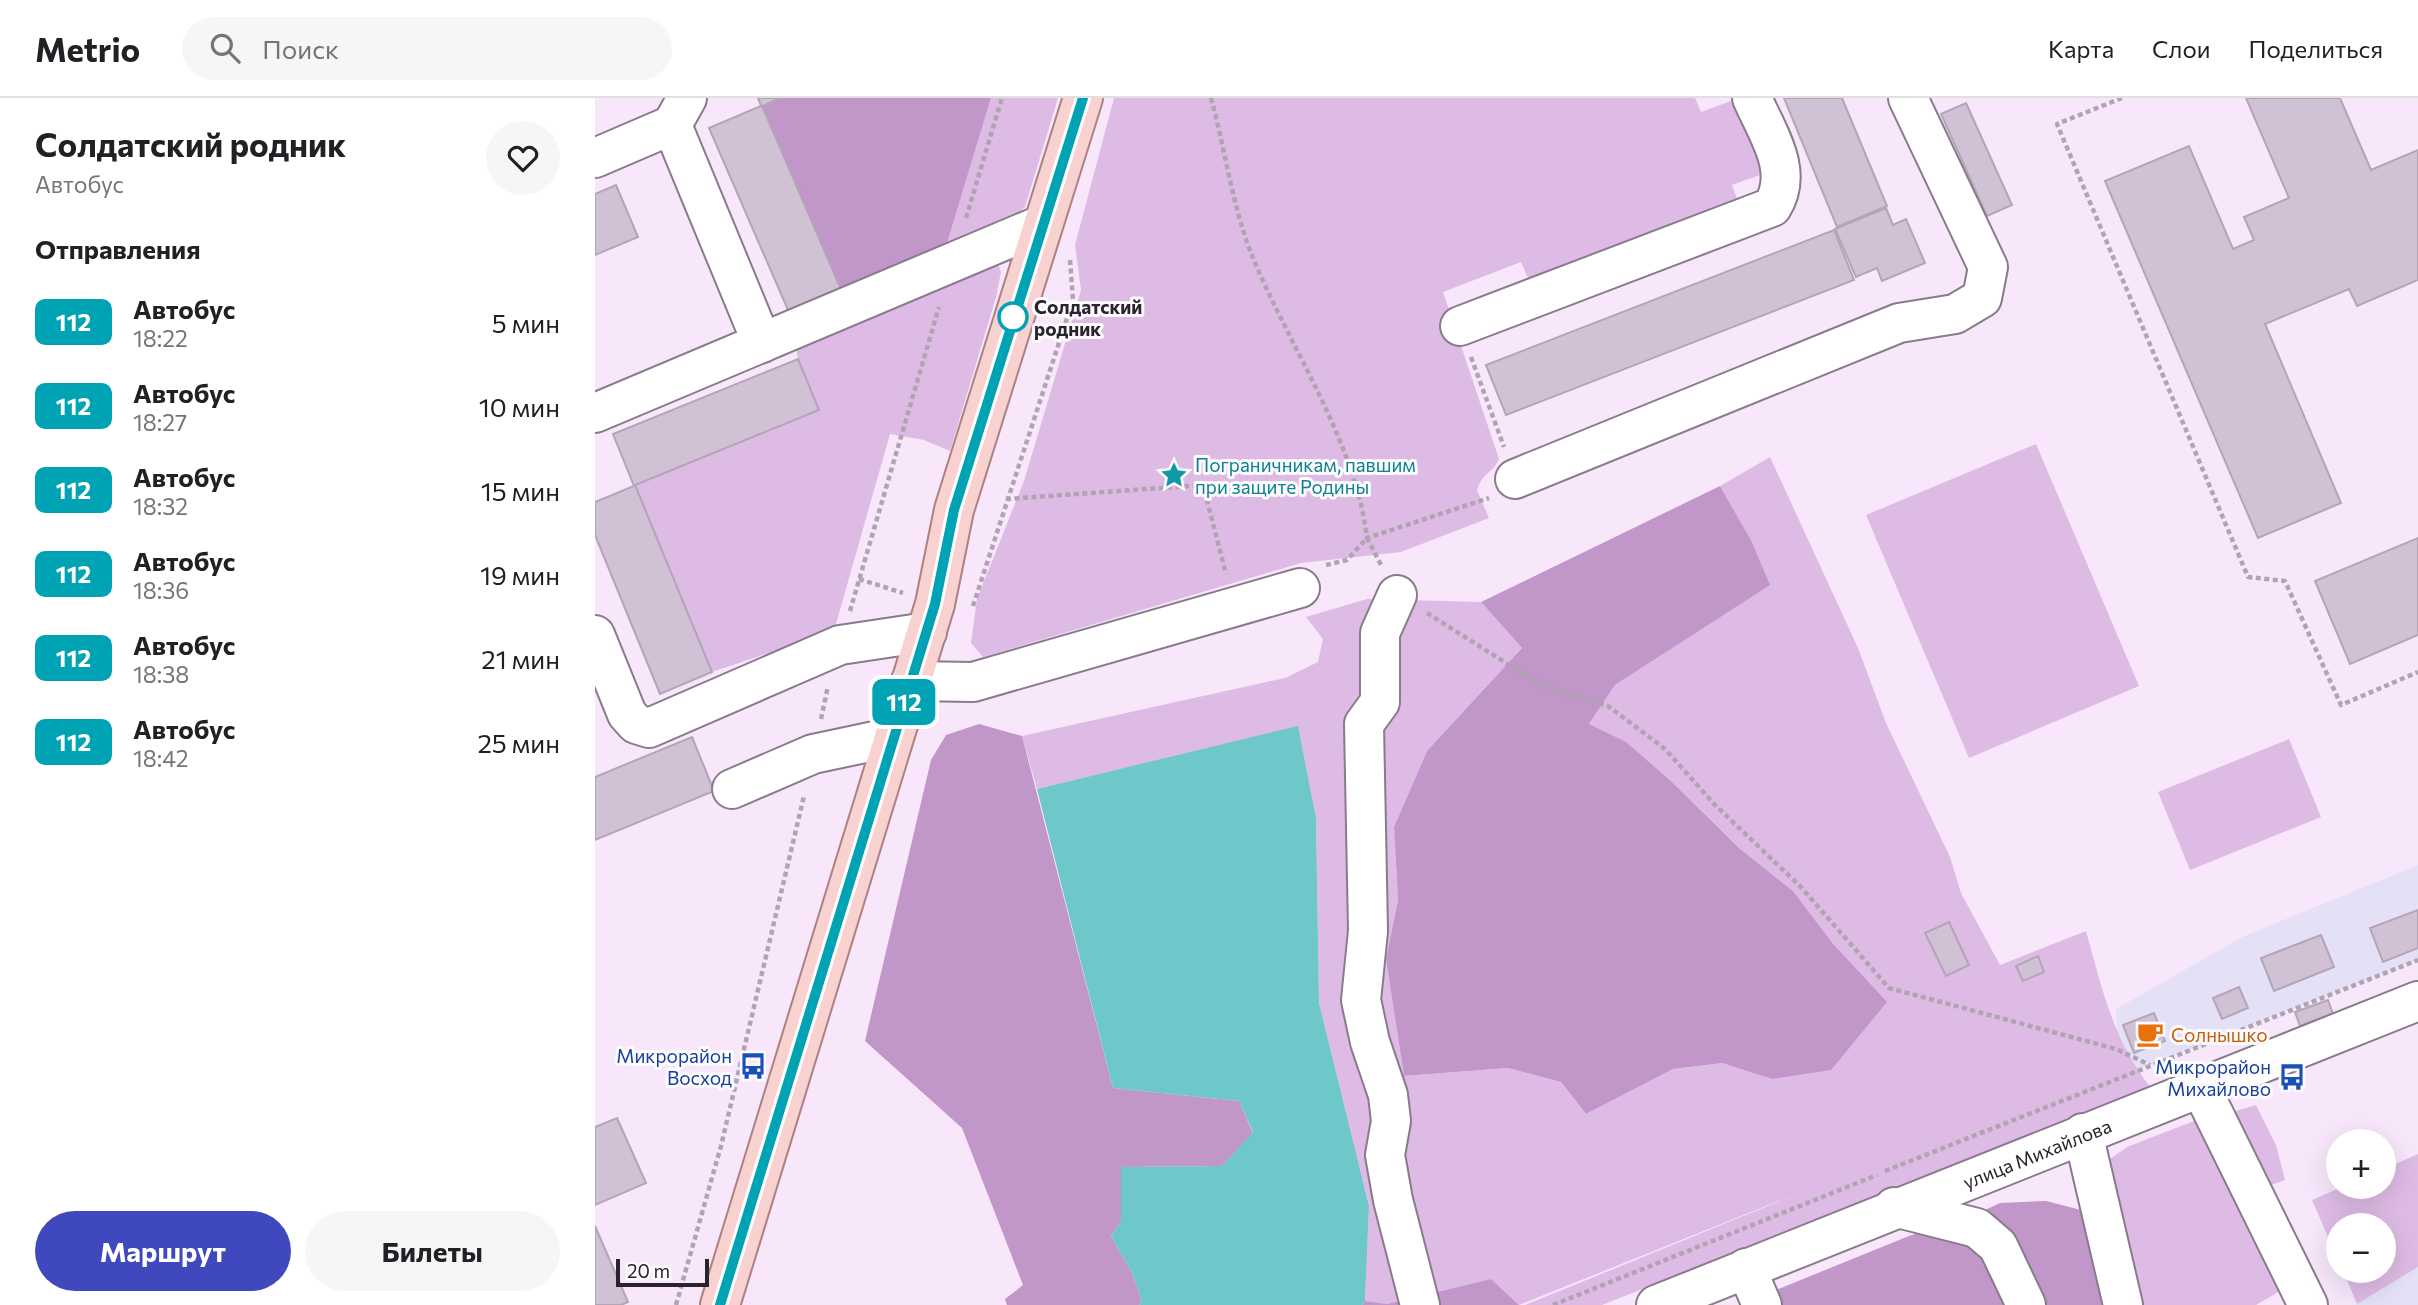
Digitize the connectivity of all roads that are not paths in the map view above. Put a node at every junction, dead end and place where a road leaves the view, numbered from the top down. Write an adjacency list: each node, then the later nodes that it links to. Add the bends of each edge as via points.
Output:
1 (1083, 98): 6 (main road)
2 (1752, 98): 7 (street, via 1781,165 1782,191 1772,207)
3 (1919, 102): 10 (street, via 1988,267 1982,298 1955,314 1899,323)
4 (680, 111): 5 (street); 8 (street)
5 (595, 158)
6 (1055, 236): 8 (street, via 952,263); 13 (main road, via 954,510)
7 (1460, 326)
8 (762, 343): 9 (street)
9 (595, 413)
10 (1515, 479)
11 (1307, 578): 15 (street, via 973,682)
12 (1397, 596): 24 (street, via 1380,633 1380,702 1364,724 1368,931 1361,1000 1388,1095 1391,1121 1385,1155)
13 (927, 632): 14 (street, via 840,645 649,728 636,724 627,714); 15 (main road)
14 (595, 635)
15 (911, 681): 16 (main road)
16 (893, 737): 17 (street, via 813,754); 23 (main road)
17 (732, 789)
18 (2418, 1001): 19 (street, улица Михайлова)
19 (2200, 1086): 20 (street, улица Михайлова); 29 (street)
20 (2083, 1133): 21 (street, улица Михайлова); 28 (street)
21 (1895, 1207): 22 (street, улица Михайлова); 27 (street, via 1977,1228 1998,1246)
22 (1746, 1268): 25 (street, улица Михайлова); 26 (street)
23 (720, 1305)
24 (1420, 1305)
25 (1655, 1305)
26 (1762, 1305)
27 (2026, 1305)
28 (2123, 1305)
29 (2308, 1305)

